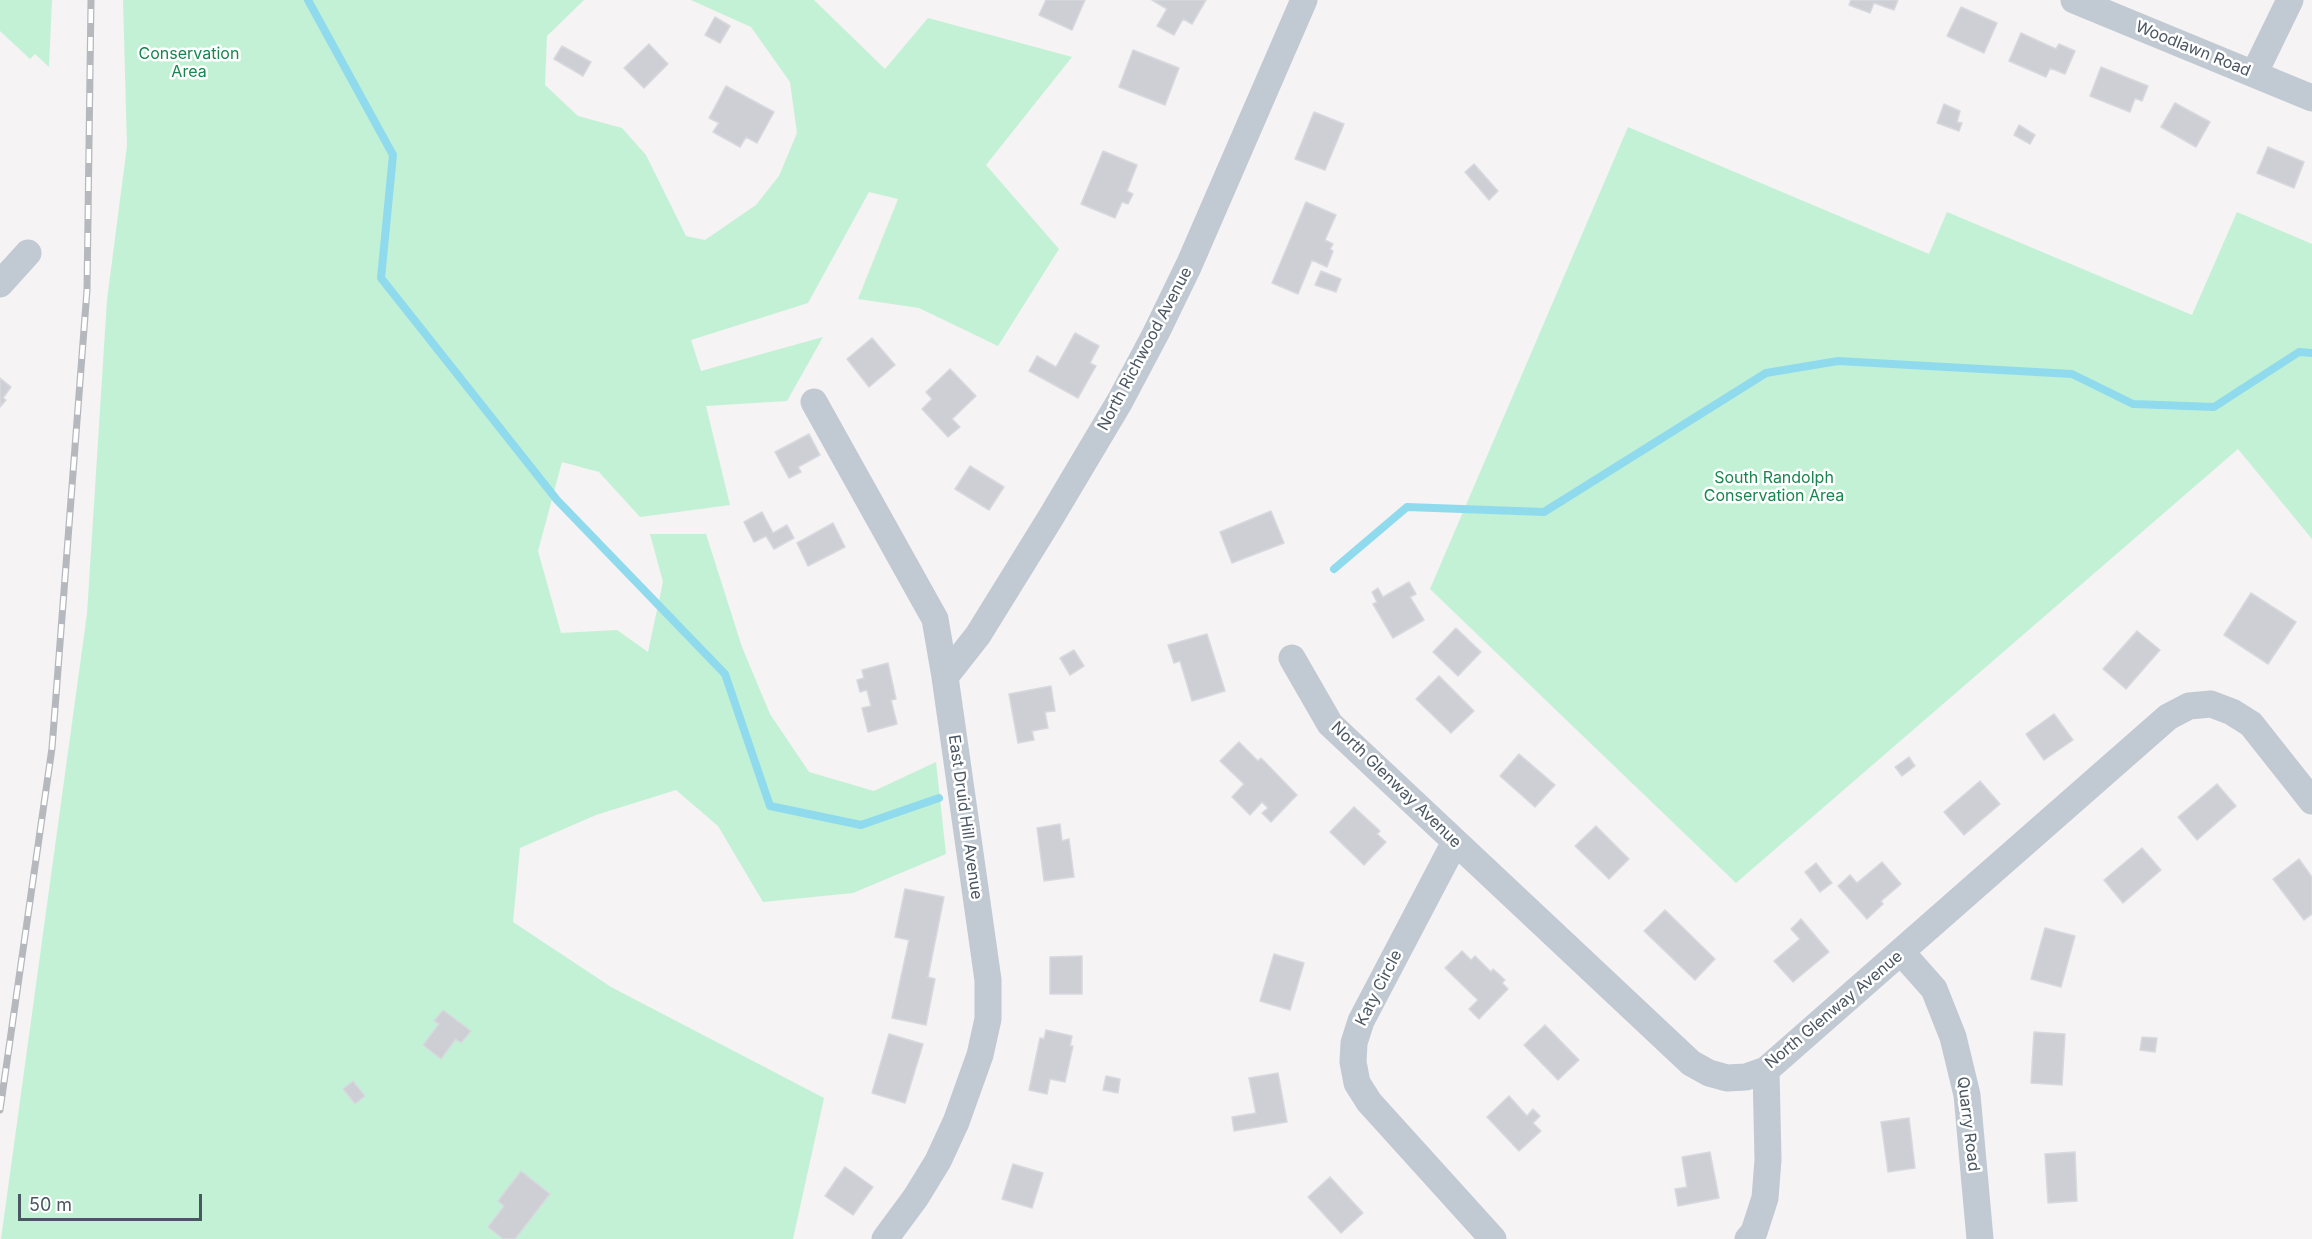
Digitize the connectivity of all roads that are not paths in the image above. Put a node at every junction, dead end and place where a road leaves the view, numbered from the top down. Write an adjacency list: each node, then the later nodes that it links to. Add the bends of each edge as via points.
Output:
1 (1304, 0): 10 (street, North Richwood Avenue, via 1190,265 1156,333 1051,517 978,635)
2 (2074, 0): 4 (street, Woodlawn Road)
3 (2290, 0): 4 (street)
4 (2254, 74): 5 (street, Woodlawn Road)
5 (2312, 98)
6 (28, 253): 7 (street)
7 (0, 284)
8 (814, 402): 10 (street, East Druid Hill Avenue, via 935,619)
9 (1292, 658): 12 (street, North Glenway Avenue, via 1330,724)
10 (945, 677): 15 (street, East Druid Hill Avenue, via 988,980 988,1019 980,1055 938,1161)
11 (2312, 801): 13 (street, North Glenway Avenue, via 2250,724 2211,704 2189,706 2168,717)
12 (1455, 842): 14 (street, North Glenway Avenue, via 1691,1063 1727,1078); 16 (street, Katy Circle, via 1361,1021 1353,1062 1357,1083 1369,1102)
13 (1902, 952): 14 (street, North Glenway Avenue); 18 (street, Quarry Road, via 1934,989 1953,1037 1967,1095)
14 (1766, 1070): 17 (street, via 1765,1198)
15 (885, 1239)
16 (1493, 1239)
17 (1748, 1239)
18 (1980, 1239)

